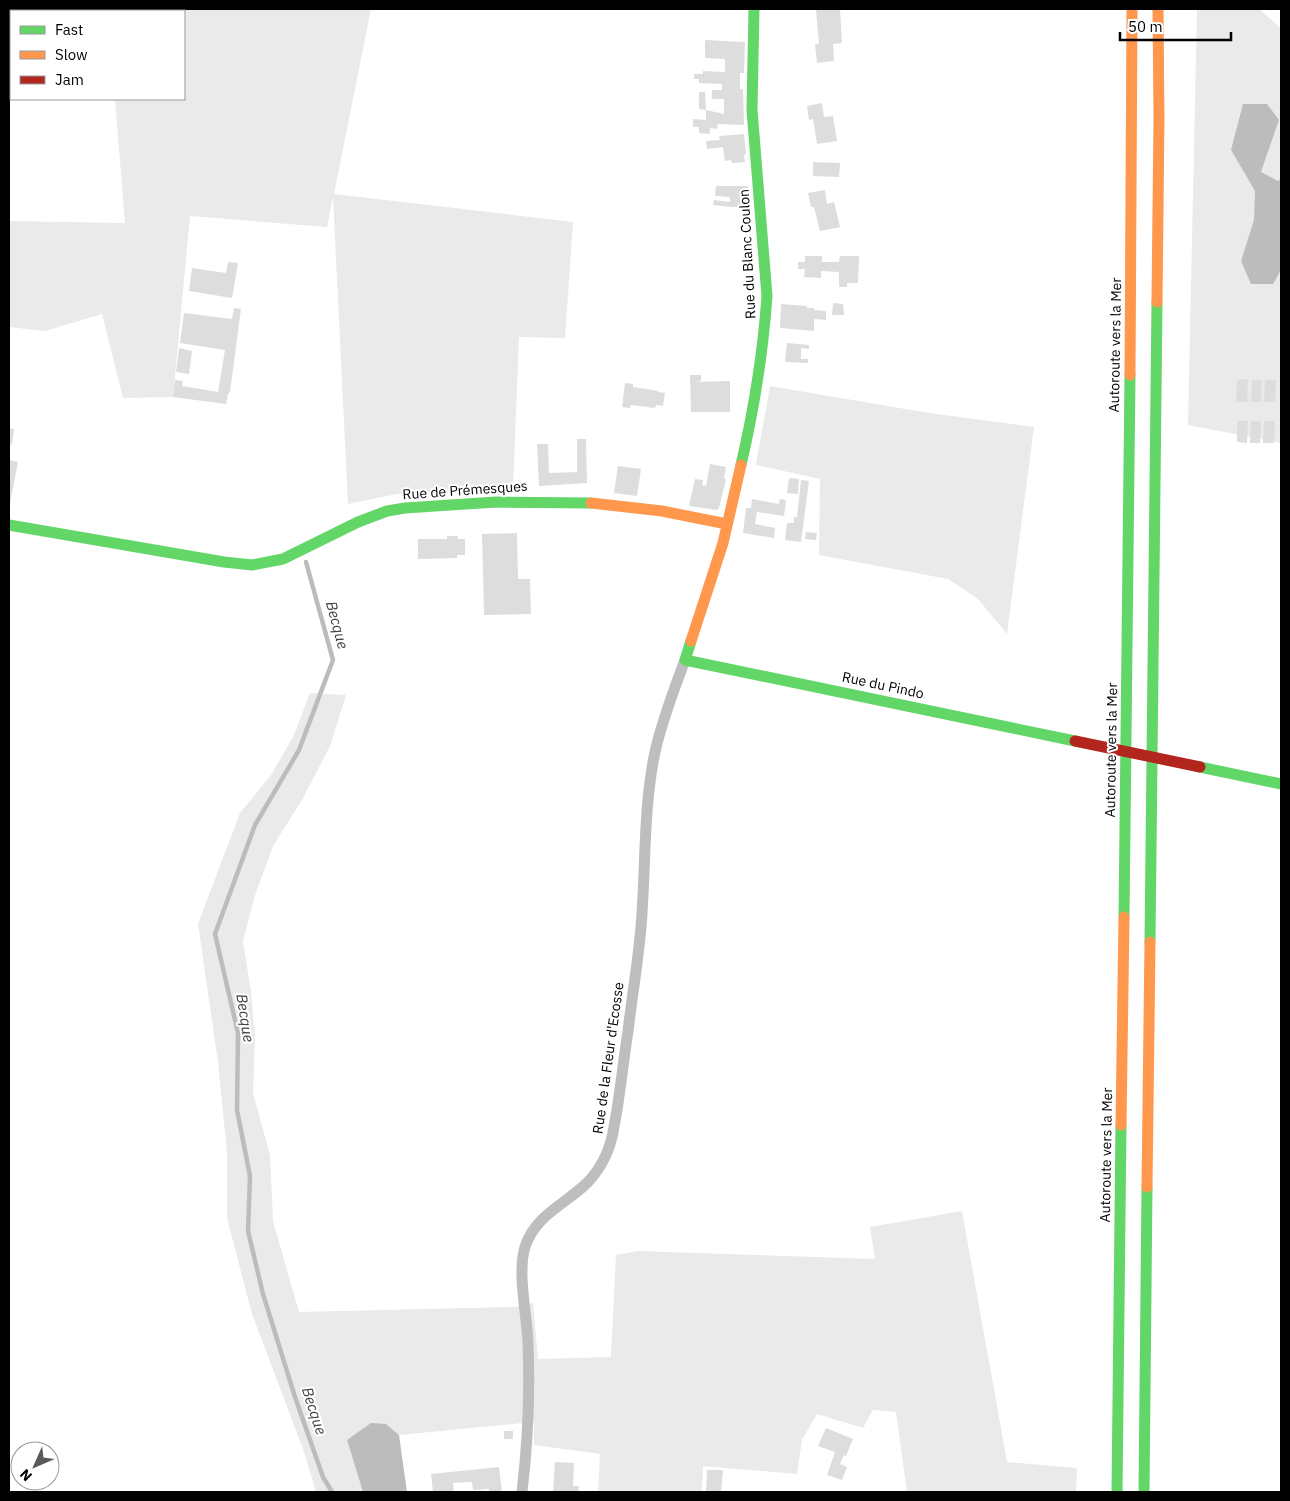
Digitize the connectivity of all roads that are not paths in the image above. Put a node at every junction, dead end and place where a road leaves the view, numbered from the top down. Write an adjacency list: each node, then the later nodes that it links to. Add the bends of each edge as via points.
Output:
1 (754, 9): 4 (main road, Rue du Blanc Coulon, via 752,117 765,259 766,328 754,408)
2 (1132, 9): 9 (main road, Autoroute vers la Mer)
3 (1158, 9): 10 (main road)
4 (727, 524): 5 (main road, Rue de Prémesques, via 694,516 575,502 507,501 415,507 364,519 288,557 254,565); 6 (main road, Rue du Blanc Coulon)
5 (9, 525)
6 (685, 660): 7 (main road, Rue du Pindo, bridge); 8 (street, Rue de la Fleur d'Ecosse, via 659,736 652,769 640,940 611,1143 589,1181 536,1225 523,1256 529,1417)
7 (1281, 784)
8 (522, 1492)
9 (1117, 1492)
10 (1144, 1492)

